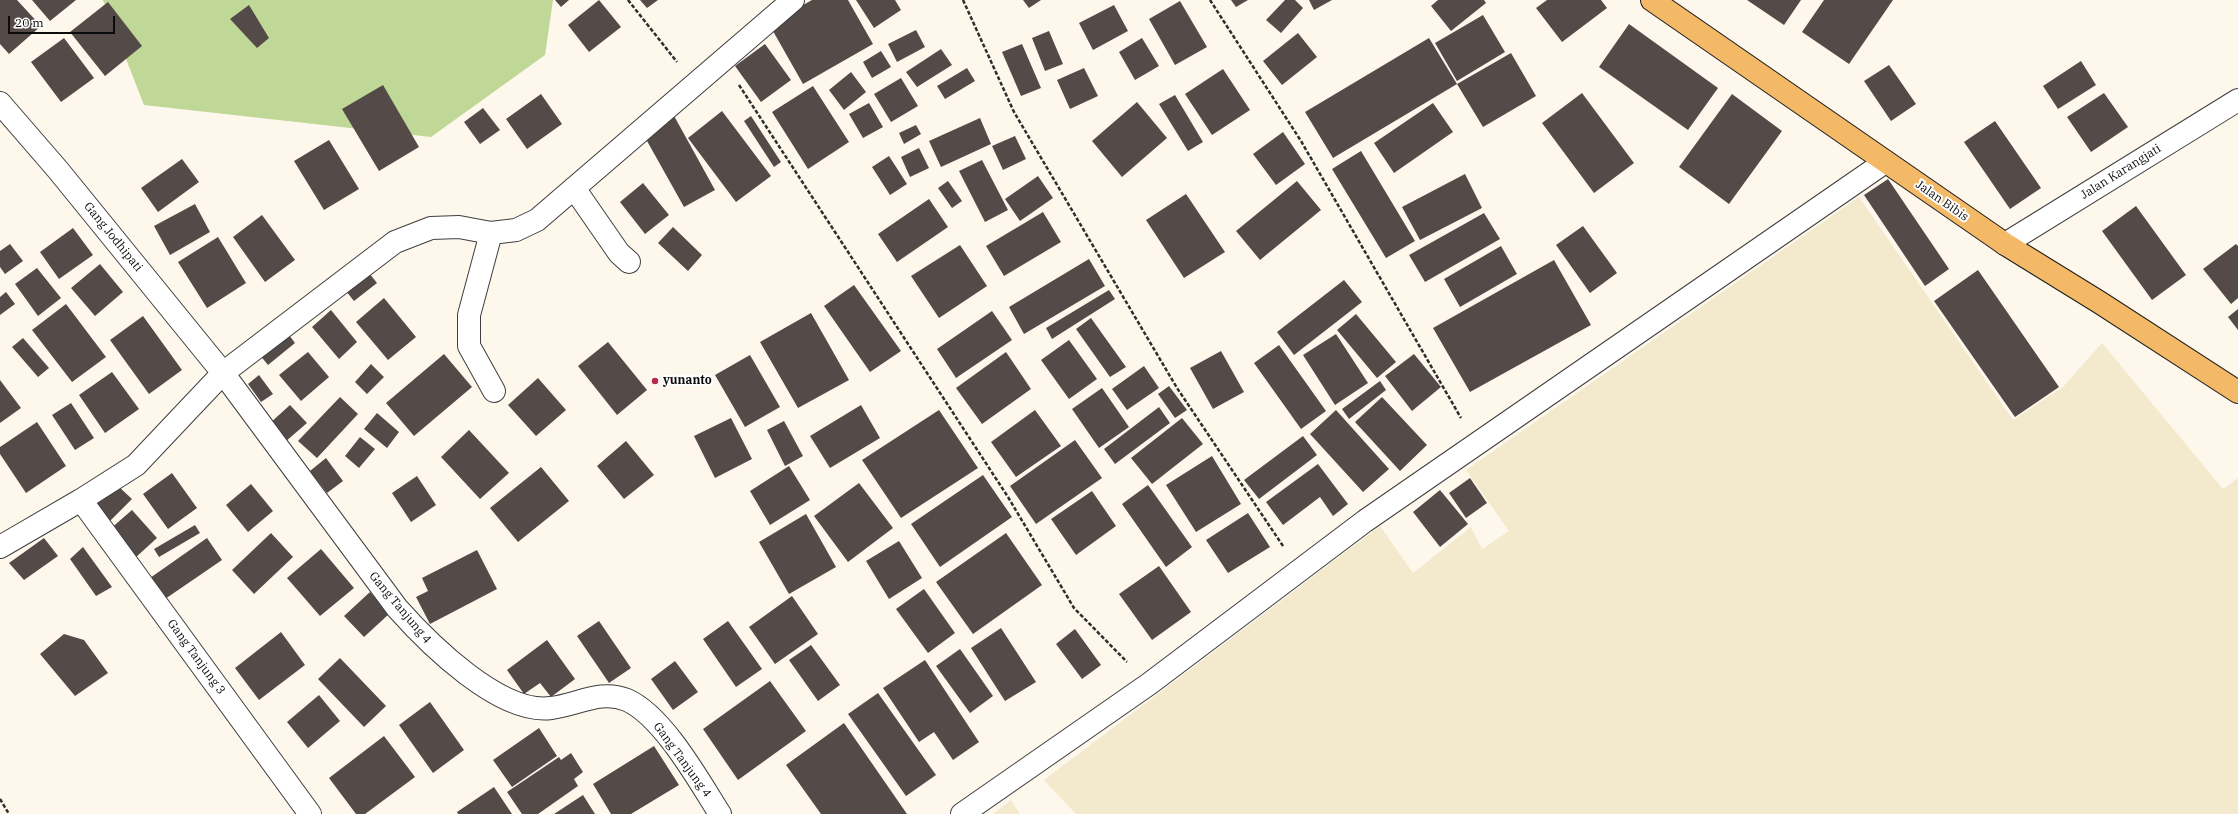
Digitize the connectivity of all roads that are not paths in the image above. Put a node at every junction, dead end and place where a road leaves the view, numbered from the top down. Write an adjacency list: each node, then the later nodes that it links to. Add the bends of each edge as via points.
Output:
1 (793, 0): 6 (street)
2 (1652, 0): 5 (main road, Jalan Bibis)
3 (2238, 100): 8 (street, Jalan Karangjati)
4 (0, 104): 10 (street, Gang Jodhipati, via 58,170)
5 (1885, 162): 8 (main road, Jalan Bibis); 17 (street, via 1365,521 1149,684)
6 (574, 188): 7 (street, via 537,220 516,230); 9 (street, via 619,253)
7 (491, 233): 10 (street, via 459,227 431,228 395,242); 11 (street, via 469,315 468,346)
8 (2005, 244): 12 (main road, Jalan Bibis)
9 (629, 262)
10 (223, 373): 13 (street, via 136,465); 16 (street, Gang Tanjung 4, via 397,608 420,635 439,652 482,684 516,702 535,708 550,708 593,697 613,696 639,706 672,741)
11 (494, 391)
12 (2238, 392)
13 (81, 500): 14 (street); 15 (street, Gang Tanjung 3)
14 (0, 547)
15 (310, 814)
16 (720, 814)
17 (962, 814)

